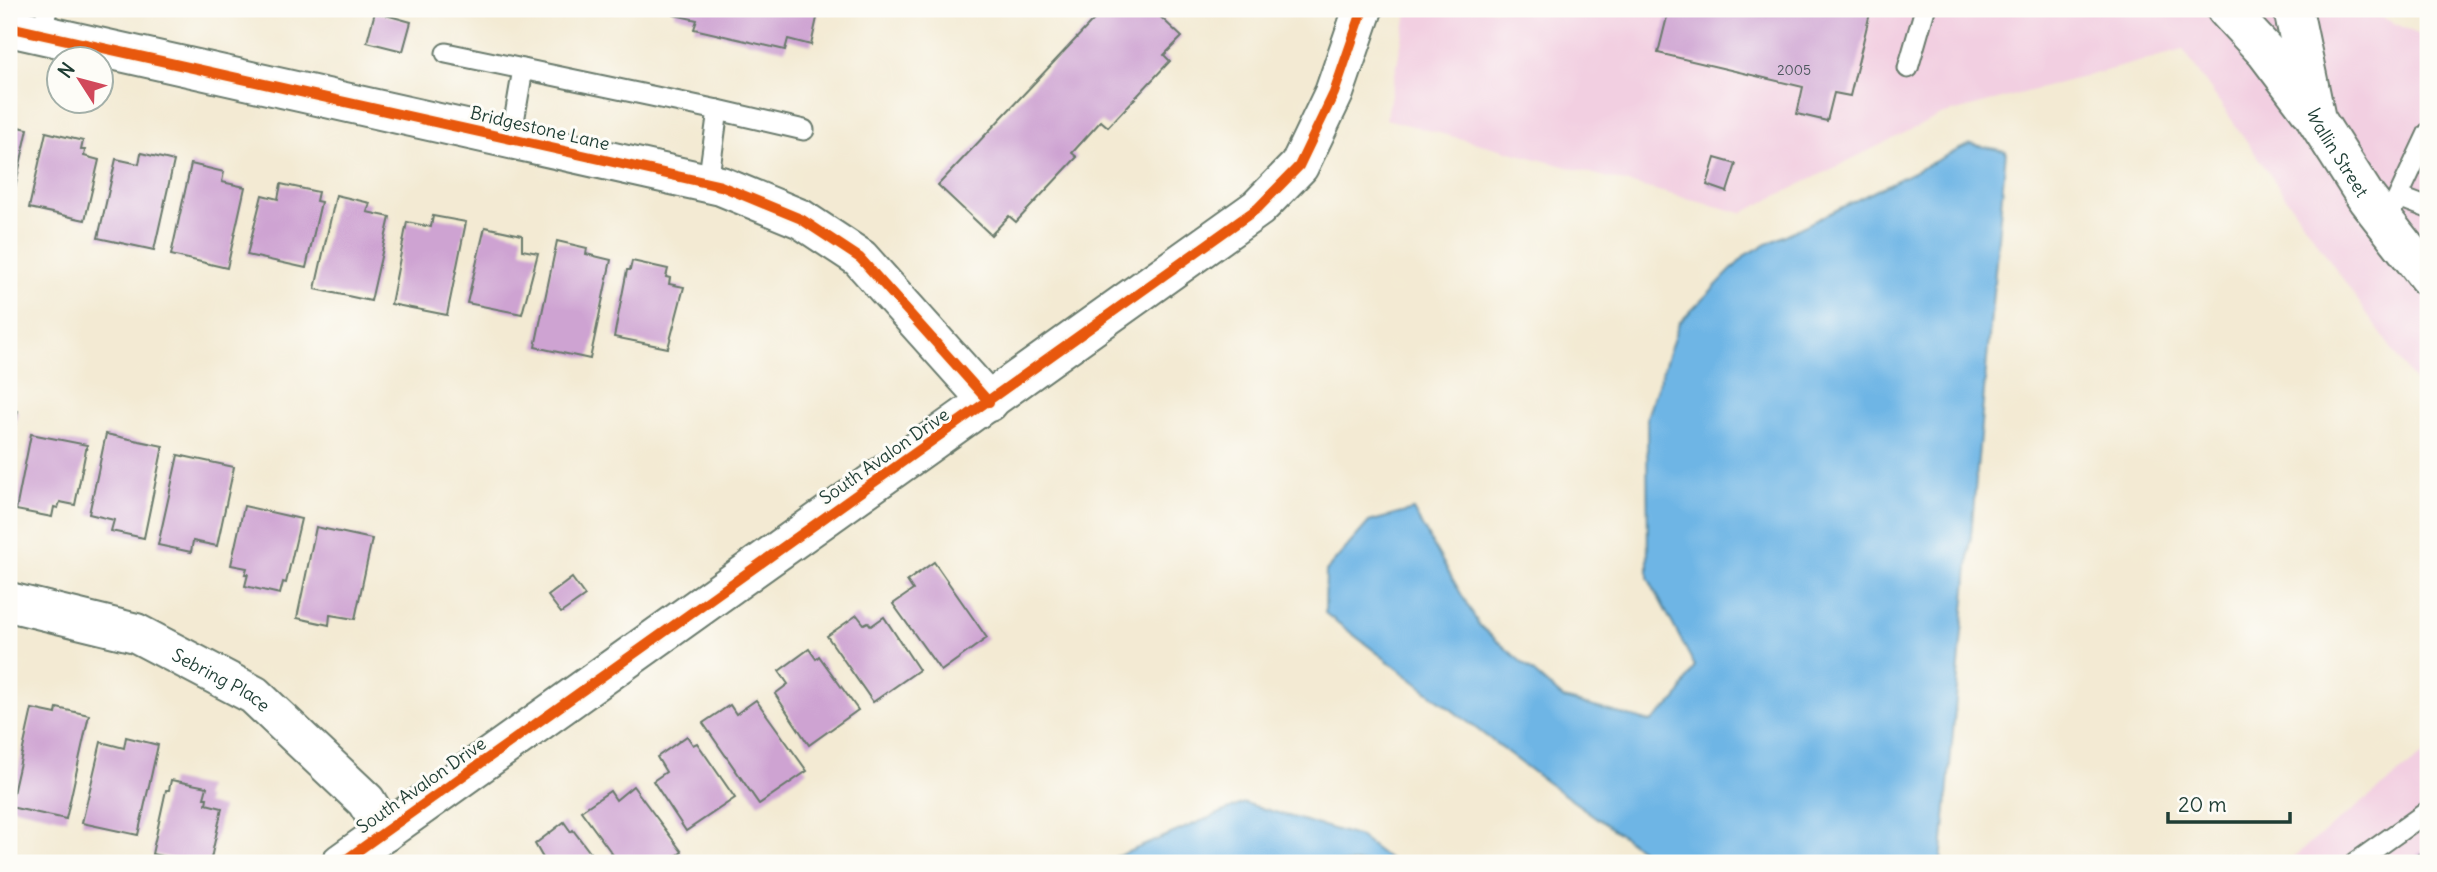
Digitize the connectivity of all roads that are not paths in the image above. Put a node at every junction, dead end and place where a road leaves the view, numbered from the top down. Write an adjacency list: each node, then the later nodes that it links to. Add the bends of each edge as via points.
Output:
1 (1363, 9): 18 (street, South Avalon Drive, via 1334,93 1298,166 1258,208)
2 (1925, 9): 7 (lane)
3 (2226, 9): 10 (street, via 2266,52)
4 (2293, 9): 10 (street, Wallin Street)
5 (33, 24): 13 (street, Bridgestone Lane)
6 (446, 53): 8 (lane)
7 (1908, 68)
8 (523, 69): 9 (lane); 13 (lane)
9 (718, 110): 11 (lane); 14 (lane)
10 (2316, 119): 16 (street, Wallin Street, via 2367,199)
11 (804, 130)
12 (2428, 132): 16 (lane)
13 (510, 139): 14 (street, Bridgestone Lane)
14 (708, 183): 18 (street, Bridgestone Lane, via 801,219 860,258)
15 (2428, 208): 16 (lane)
16 (2393, 210): 17 (street, Wallin Street)
17 (2428, 277)
18 (989, 402): 21 (street, South Avalon Drive)
19 (9, 602): 21 (street, Sebring Place, via 136,633 254,695 366,801)
20 (2428, 811): 22 (lane)
21 (385, 832): 23 (street, South Avalon Drive)
22 (2362, 861)
23 (341, 863)

